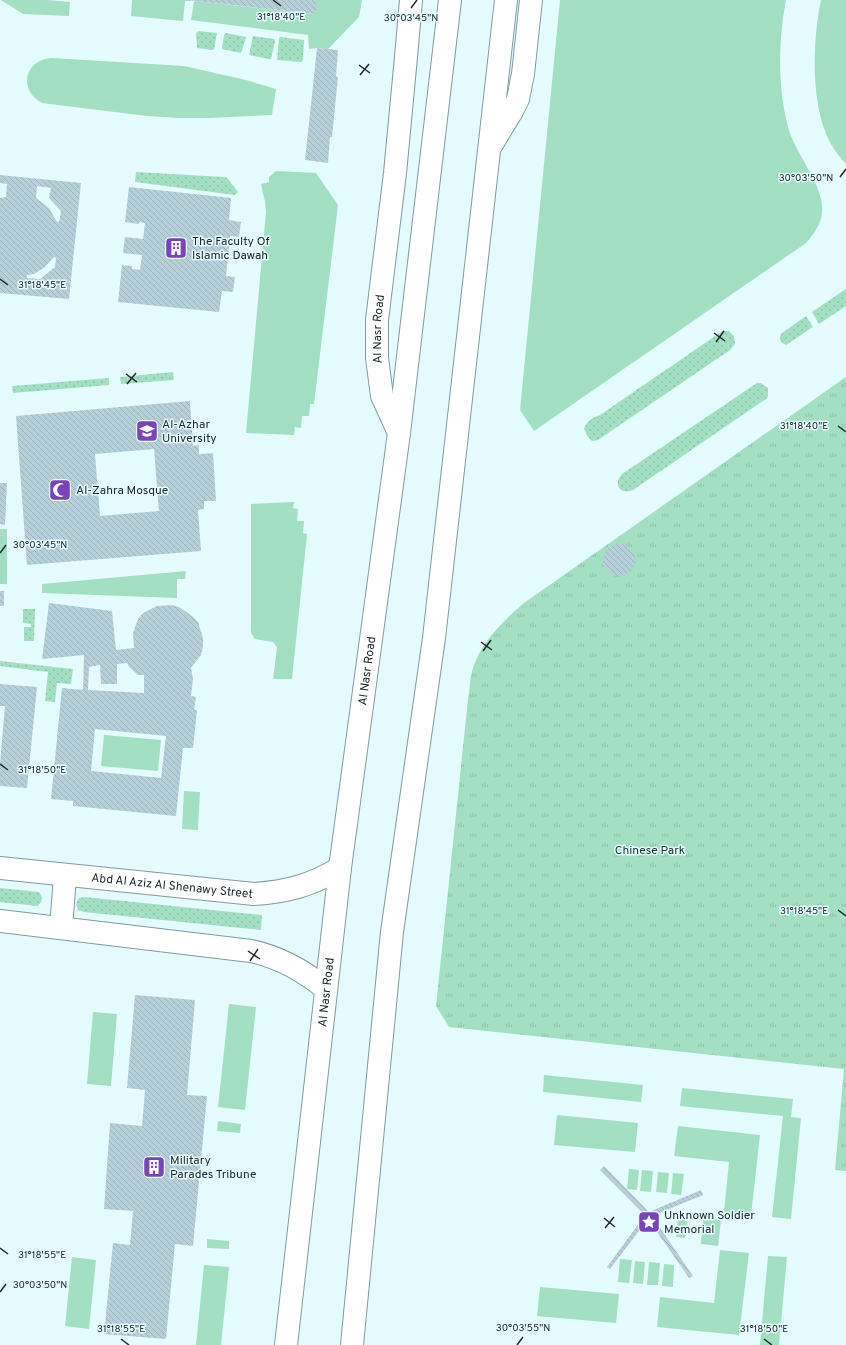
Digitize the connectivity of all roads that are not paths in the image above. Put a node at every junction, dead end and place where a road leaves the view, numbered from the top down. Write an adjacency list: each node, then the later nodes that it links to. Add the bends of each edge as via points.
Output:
1 (411, 0): 6 (main road, Al Nasr Road, via 377,320 377,358 382,396)
2 (450, 0): 6 (main road)
3 (506, 0): 5 (main road)
4 (531, 0): 5 (main road, via 518,99)
5 (489, 148): 14 (main road, via 434,638 392,932)
6 (399, 432): 8 (main road, Al Nasr Road)
7 (0, 868): 9 (main road, Abd Al Aziz Al Shenawy Street)
8 (340, 868): 9 (main road, Abd Al Aziz Al Shenawy Street, via 299,888 254,894); 12 (main road, Al Nasr Road)
9 (65, 876): 11 (main road)
10 (0, 920): 11 (main road)
11 (61, 928): 12 (main road, via 264,954 296,968)
12 (326, 989): 13 (main road, Al Nasr Road)
13 (286, 1345)
14 (352, 1345)

